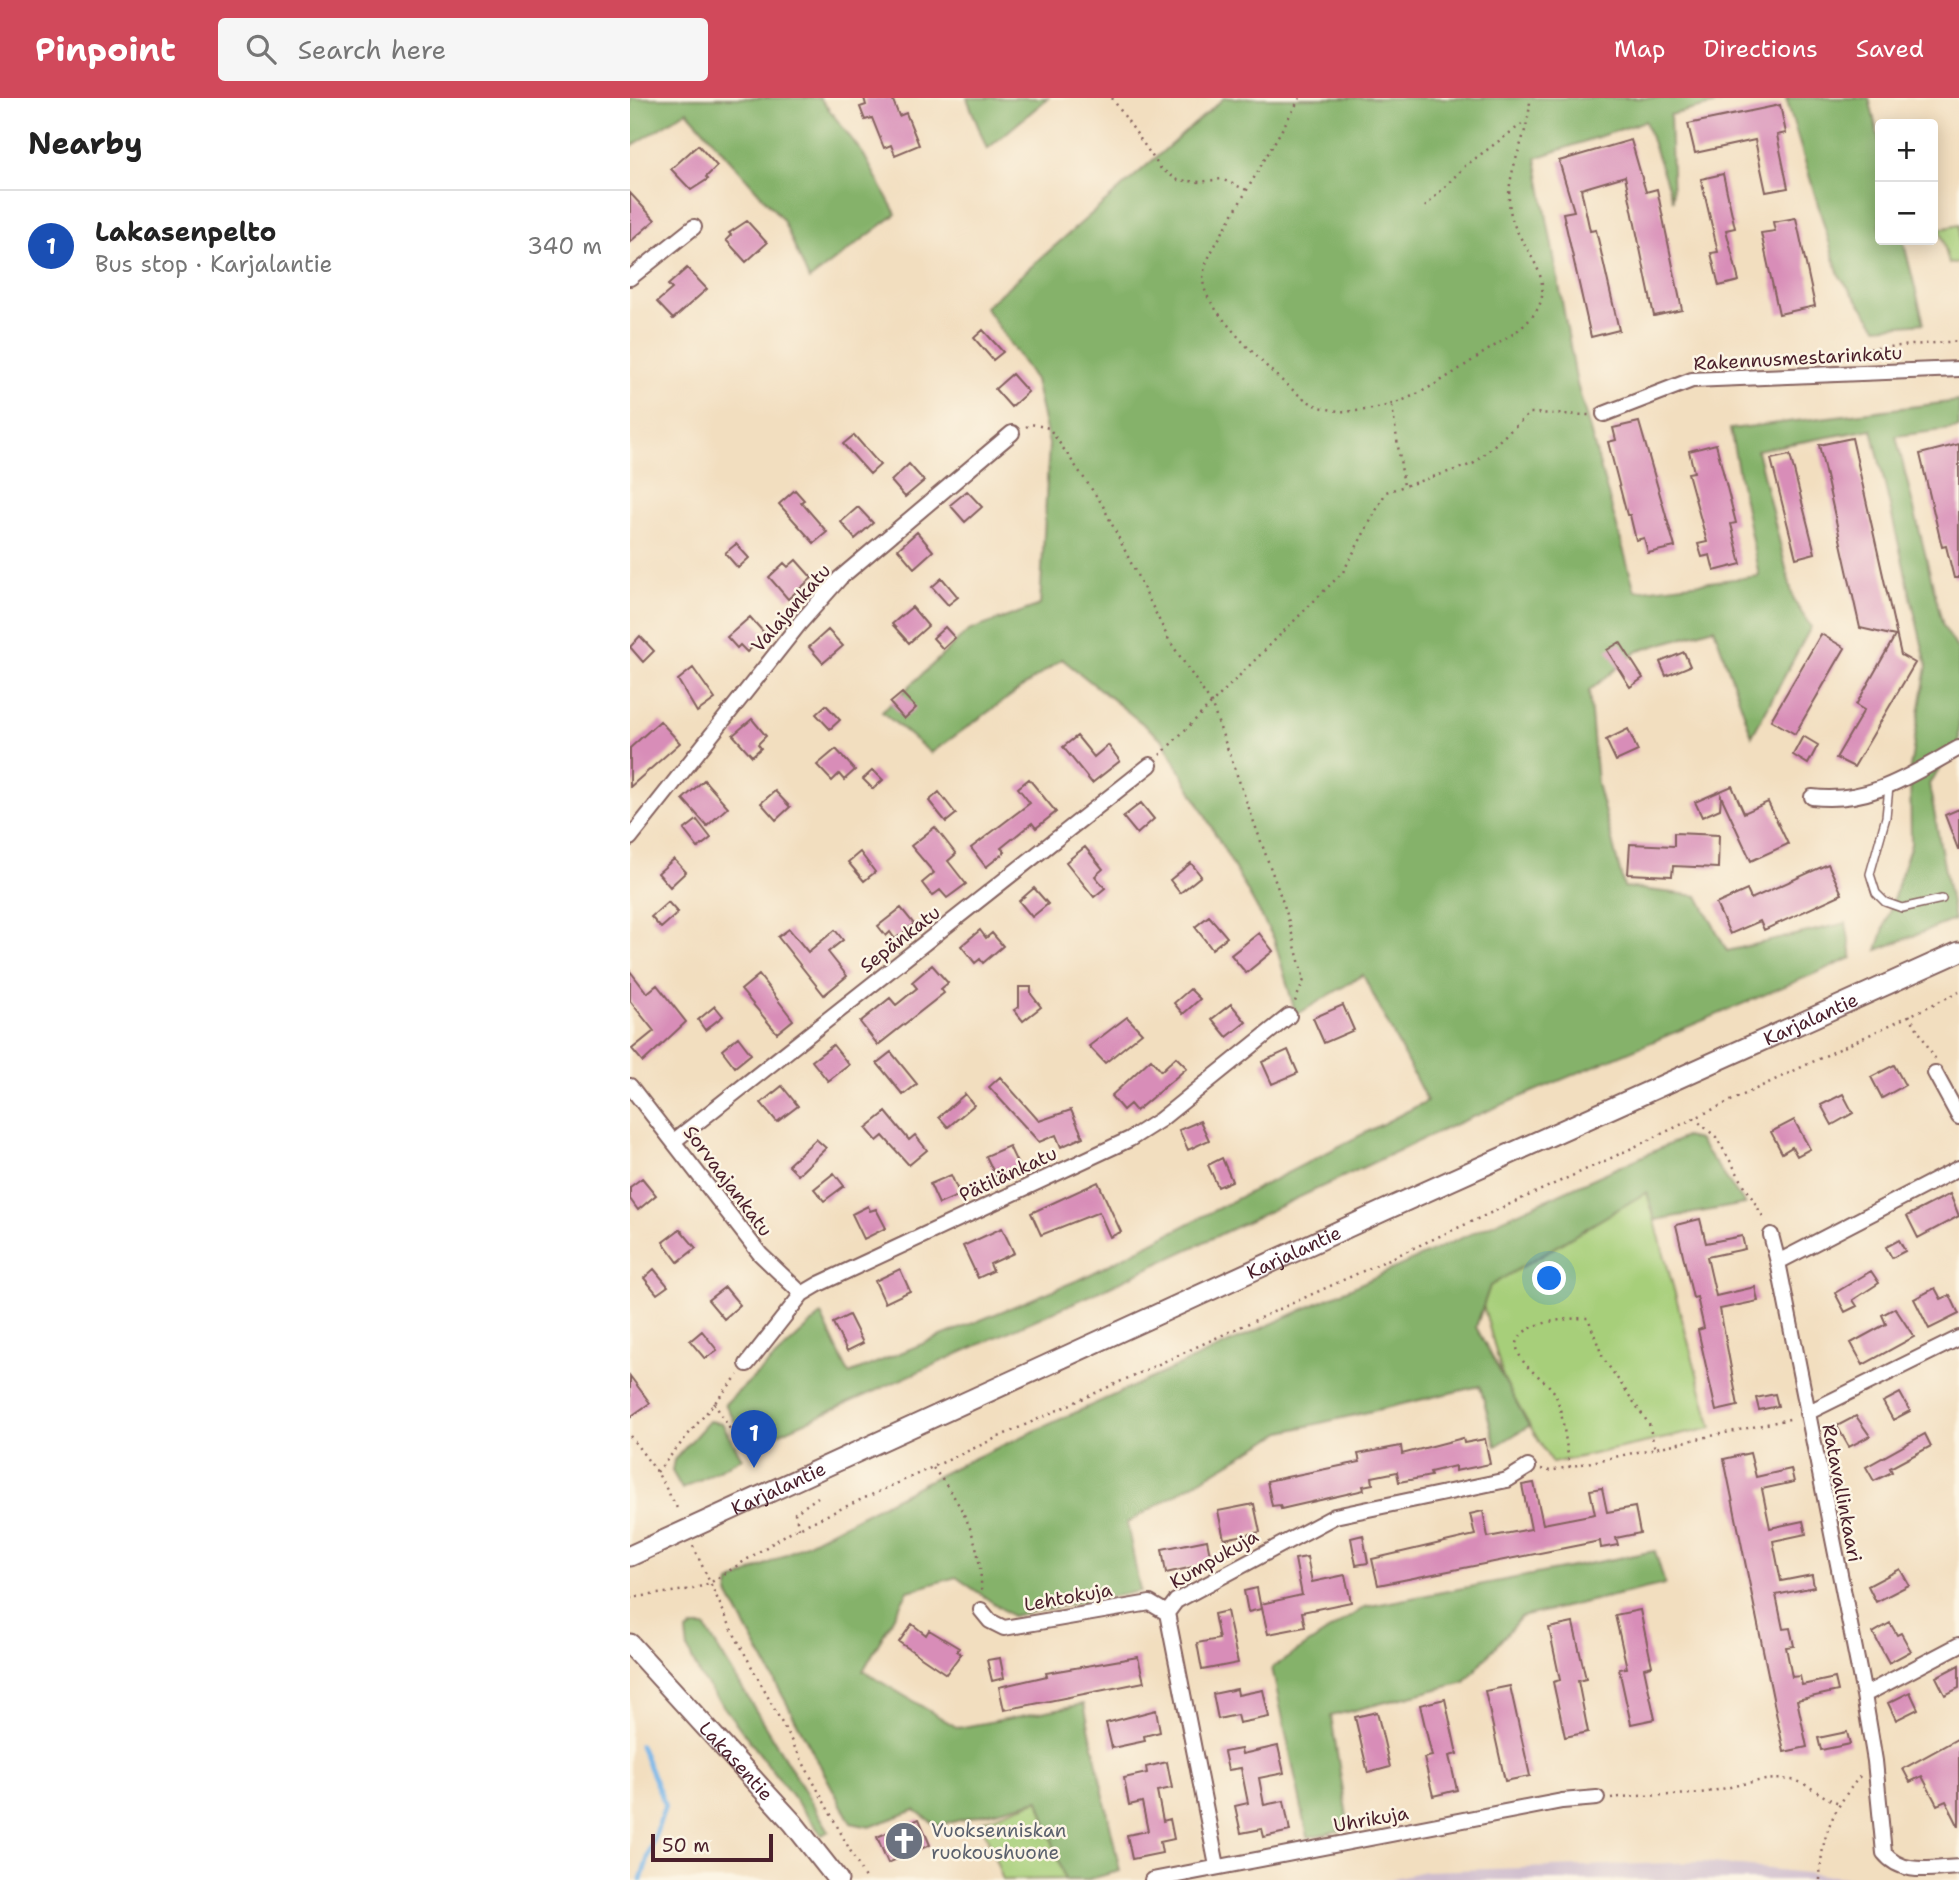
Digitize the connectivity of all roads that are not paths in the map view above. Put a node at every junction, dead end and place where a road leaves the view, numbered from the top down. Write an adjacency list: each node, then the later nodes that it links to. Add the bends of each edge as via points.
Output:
1 (694, 227): 2 (street)
2 (630, 278)
3 (1959, 369): 4 (street, Rakennusmestarinkatu, via 1692,380)
4 (1604, 414)
5 (1012, 433): 10 (street, Valajankatu, via 840,578)
6 (1959, 748): 8 (street)
7 (1150, 765): 17 (street, Sepänkatu)
8 (1889, 787): 9 (street, via 1848,799); 11 (lane, via 1870,874 1876,893 1902,908)
9 (1812, 797)
10 (630, 838)
11 (1942, 899)
12 (1959, 952): 26 (main road, Karjalantie)
13 (1289, 1017): 21 (street, Pätilänkatu, via 1130,1139)
14 (1935, 1073): 16 (street)
15 (630, 1086): 17 (street, Sorvaajankatu)
16 (1959, 1117)
17 (674, 1141): 21 (street, Sorvaajankatu, via 761,1254)
18 (1959, 1168): 20 (street)
19 (1771, 1235): 20 (street, Ratavallinkaari)
20 (1778, 1262): 24 (street, Ratavallinkaari)
21 (802, 1294): 23 (street, Pätilänkatu)
22 (1959, 1338): 24 (street)
23 (747, 1364)
24 (1807, 1413): 31 (street, Ratavallinkaari)
25 (1528, 1467): 28 (street, Kumpukuja, via 1507,1480 1335,1516 1176,1601)
26 (630, 1556)
27 (981, 1609): 28 (street, Lehtokuja, via 990,1621 1004,1628 1150,1603)
28 (1167, 1613): 33 (street, Kumpukuja)
29 (630, 1644): 35 (main road, Lakasentie, via 793,1823)
30 (1959, 1645): 31 (street)
31 (1864, 1695): 34 (street, Ratavallinkaari, via 1884,1853 1904,1868)
32 (1597, 1798): 33 (street, Uhrikuja)
33 (1217, 1866): 36 (street, Uhrikuja)
34 (1959, 1867)
35 (838, 1880)
36 (1152, 1880)

